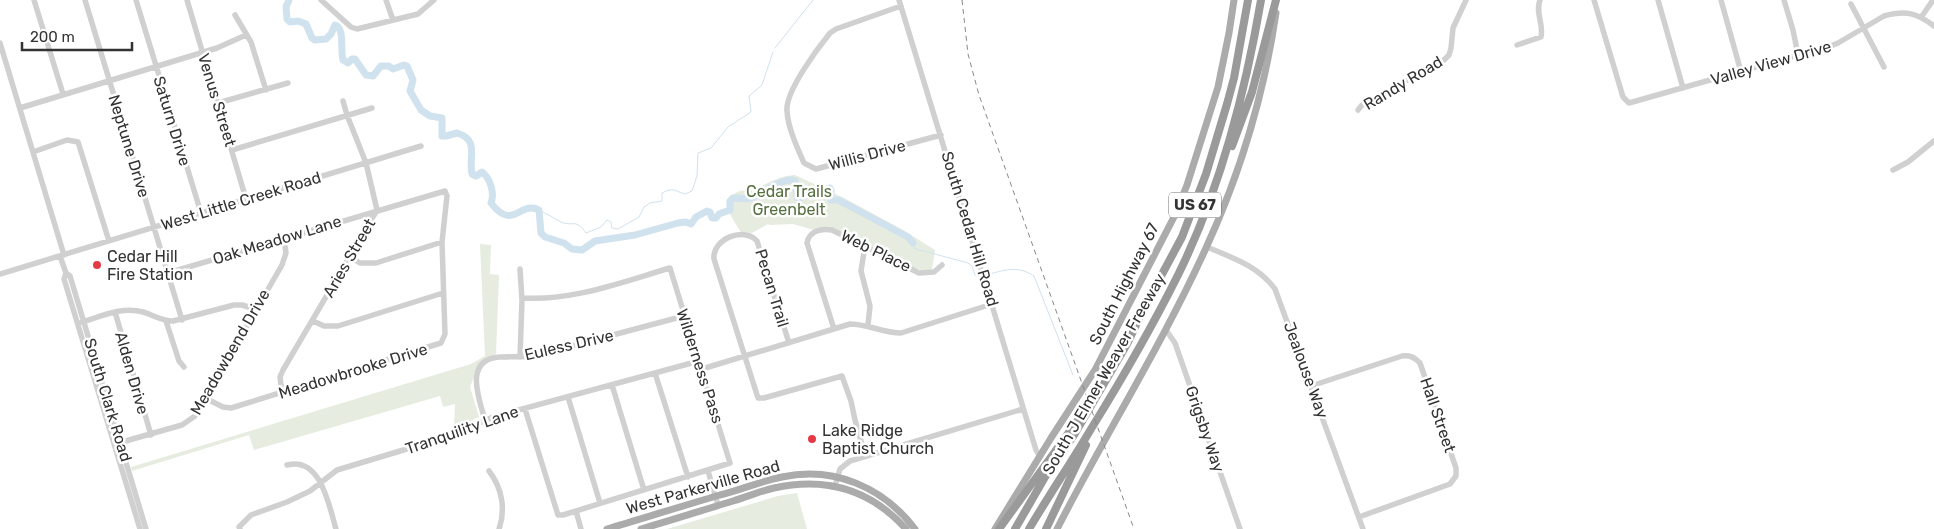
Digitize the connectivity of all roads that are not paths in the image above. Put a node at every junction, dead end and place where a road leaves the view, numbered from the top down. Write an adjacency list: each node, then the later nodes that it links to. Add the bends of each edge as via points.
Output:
1 (34, 0): 38 (street)
2 (85, 0): 34 (street, Neptune Drive)
3 (136, 0): 31 (street, Saturn Drive)
4 (187, 0): 29 (street, Venus Street)
5 (320, 0): 23 (street, via 356,29)
6 (386, 0): 23 (street)
7 (434, 0): 23 (street, via 418,14)
8 (1234, 0): 102 (main road, South Highway 67, via 1218,87 1175,215 1095,370)
9 (1248, 0): 92 (highway, South J Elmer Weaver Freeway / US 67, via 1228,104 1192,212 1171,261)
10 (1261, 0): 50 (highway, South J Elmer Weaver Freeway / US 67)
11 (1276, 0): 50 (highway, via 1248,103); 62 (main road, via 1271,45 1247,140)
12 (1466, 0): 43 (street, Randy Road, via 1453,28 1449,55)
13 (1540, 0): 28 (street, via 1541,37)
14 (1594, 0): 36 (street, Valley View Drive, via 1623,97 1629,103)
15 (1658, 0): 36 (street)
16 (1721, 0): 33 (street)
17 (1784, 0): 30 (street)
18 (1933, 0): 22 (street)
19 (900, 3): 45 (street, South Cedar Hill Road); 45 (street, Willis Drive, via 836,29 826,38 787,101 790,124 804,163 816,169)
20 (1851, 4): 25 (street)
21 (235, 15): 26 (street)
22 (1922, 16): 24 (street); 25 (street, Valley View Drive, via 1904,12 1884,16)
23 (393, 20)
24 (1934, 26)
25 (1864, 29): 30 (street, Valley View Drive, via 1826,48); 32 (street)
26 (246, 35): 29 (street); 37 (street)
27 (0, 43): 41 (street, South Clark Road)
28 (1517, 45)
29 (202, 52): 31 (street); 40 (street, Venus Street)
30 (1798, 55): 33 (street, Valley View Drive)
31 (156, 66): 34 (street); 56 (street, Saturn Drive)
32 (1884, 68)
33 (1741, 72): 36 (street, Valley View Drive)
34 (109, 80): 38 (street); 57 (street, Neptune Drive)
35 (288, 82): 37 (street)
36 (1683, 88)
37 (266, 90): 40 (street)
38 (63, 94): 41 (street)
39 (343, 101): 44 (street, Aries Street)
40 (218, 103): 48 (street, Venus Street)
41 (20, 108): 49 (street, South Clark Road)
42 (372, 108): 44 (street)
43 (1358, 110)
44 (347, 116): 48 (street); 51 (street, Aries Street)
45 (941, 135): 71 (street, South Cedar Hill Road)
46 (1934, 141): 52 (street)
47 (421, 146): 51 (street, West Little Creek Road)
48 (232, 150): 54 (street, Venus Street)
49 (33, 152): 59 (street, via 67,140 78,142); 63 (street, South Clark Road)
50 (1224, 160): 98 (highway, South J Elmer Weaver Freeway / US 67, via 1178,275)
51 (366, 163): 54 (street, West Little Creek Road); 55 (street, Aries Street)
52 (1893, 170)
53 (445, 191): 55 (street, Oak Meadow Lane); 60 (street, Meadowbrooke Drive, via 448,202)
54 (246, 199): 56 (street, West Little Creek Road)
55 (377, 210): 58 (street, Oak Meadow Lane); 64 (street, Aries Street)
56 (201, 213): 57 (street, West Little Creek Road)
57 (154, 228): 59 (street, West Little Creek Road); 67 (street, Neptune Drive)
58 (284, 239): 67 (street, Oak Meadow Lane); 72 (street, Meadowbend Drive, via 286,257)
59 (109, 241): 63 (street, West Little Creek Road)
60 (442, 242): 64 (street, via 376,262 360,262); 69 (street, Meadowbrooke Drive)
61 (865, 246): 65 (street, Web Place, via 919,273 934,272); 79 (street, via 861,271 870,306); 80 (street, Web Place, via 827,230 808,237 807,243)
62 (1207, 247): 81 (main road); 90 (street, Jealouse Way, via 1254,268 1270,283 1279,297)
63 (62, 255): 68 (street, West Little Creek Road); 78 (street, South Clark Road, via 64,279)
64 (350, 257): 77 (street, Aries Street)
65 (942, 264)
66 (520, 270): 70 (street)
67 (168, 273): 75 (street, Neptune Drive)
68 (0, 274)
69 (443, 293): 77 (street, via 338,326 324,326); 91 (street, Meadowbrooke Drive, via 444,334 441,343)
70 (522, 298): 74 (street, Wilderness Pass, via 581,294 670,268); 84 (street)
71 (992, 304): 79 (street, via 901,333); 96 (street, South Cedar Hill Road)
72 (255, 309): 75 (street, via 234,305); 94 (street, Meadowbend Drive)
73 (115, 312): 76 (street, via 136,310); 78 (street); 99 (street, Alden Drive)
74 (684, 316): 84 (street, Euless Drive, via 538,356); 85 (street, Wilderness Pass)
75 (182, 320): 76 (street)
76 (166, 321): 86 (street)
77 (313, 321): 91 (street, Aries Street, via 283,370 280,377)
78 (81, 322): 100 (street, South Clark Road)
79 (868, 326): 80 (street, via 850,324)
80 (834, 329): 82 (street)
81 (1166, 330): 135 (main road); 136 (street, Grigsby Way, via 1175,343)
82 (789, 343): 83 (street); 83 (street, Pecan Trail, via 759,246 752,236 744,234 726,238 716,246 714,259)
83 (744, 356): 87 (street); 101 (street, via 758,398 842,376)
84 (520, 357): 97 (street, Euless Drive, via 492,358 479,369 475,382)
85 (699, 361): 87 (street, Wilderness Pass); 88 (street, Tranquility Lane)
86 (184, 367)
87 (702, 369): 105 (street, Wilderness Pass, via 730,463)
88 (656, 373): 89 (street, Tranquility Lane); 107 (street)
89 (612, 385): 93 (street, Tranquility Lane); 113 (street)
90 (1311, 386): 118 (street, Jealouse Way); 118 (street, Hall Street, via 1402,356 1415,358 1420,363 1456,476 1450,484)
91 (282, 393): 94 (street, Meadowbrooke Drive, via 231,408)
92 (1098, 394): 131 (highway); 132 (highway, South J Elmer Weaver Freeway / US 67)
93 (568, 397): 95 (street, Tranquility Lane); 115 (street)
94 (205, 398): 99 (street, Meadowbend Drive, via 188,422)
95 (525, 409): 97 (street, Tranquility Lane); 117 (street, via 558,515)
96 (1023, 409): 101 (street); 102 (street, South Cedar Hill Road)
97 (485, 420): 110 (street, Tranquility Lane, via 450,436 337,470)
98 (1090, 431): 133 (highway, South J Elmer Weaver Freeway / US 67); 134 (highway)
99 (150, 435): 100 (street, Meadowbend Drive)
100 (118, 444): 106 (street, South Clark Road)
101 (865, 456): 108 (street, via 844,464)
102 (1040, 457): 131 (main road, South Highway 67)
103 (287, 465): 110 (street, via 302,465)
104 (489, 471): 124 (street, via 502,502)
105 (708, 471): 107 (street); 114 (street)
106 (128, 477): 121 (street, South Clark Road); 122 (street, South Clark Road)
107 (688, 477): 113 (street)
108 (837, 477): 109 (main road, West Parkerville Road, via 807,474); 111 (street); 130 (main road, West Parkerville Road, via 857,482 878,493)
109 (770, 480): 112 (main road); 114 (main road, West Parkerville Road)
110 (320, 482): 120 (street, Tranquility Lane, via 310,491 251,515); 123 (street)
111 (835, 486): 112 (main road, West Parkerville Road, via 810,483); 129 (main road, West Parkerville Road, via 878,504)
112 (772, 488): 116 (main road, West Parkerville Road)
113 (644, 490): 115 (street)
114 (716, 496): 116 (street); 119 (main road, West Parkerville Road)
115 (600, 504): 117 (street)
116 (718, 505): 128 (main road, West Parkerville Road)
117 (576, 511): 125 (street)
118 (1359, 517): 137 (street, Jealouse Way)
119 (634, 521): 126 (main road, West Parkerville Road); 127 (main road)
120 (240, 528)
121 (140, 529)
122 (146, 529)
123 (336, 529)
124 (499, 529)
125 (581, 529)
126 (607, 529)
127 (615, 529)
128 (641, 529)
129 (906, 529)
130 (915, 529)
131 (997, 529)
132 (1015, 529)
133 (1029, 529)
134 (1046, 529)
135 (1056, 529)
136 (1240, 529)
137 (1363, 529)

